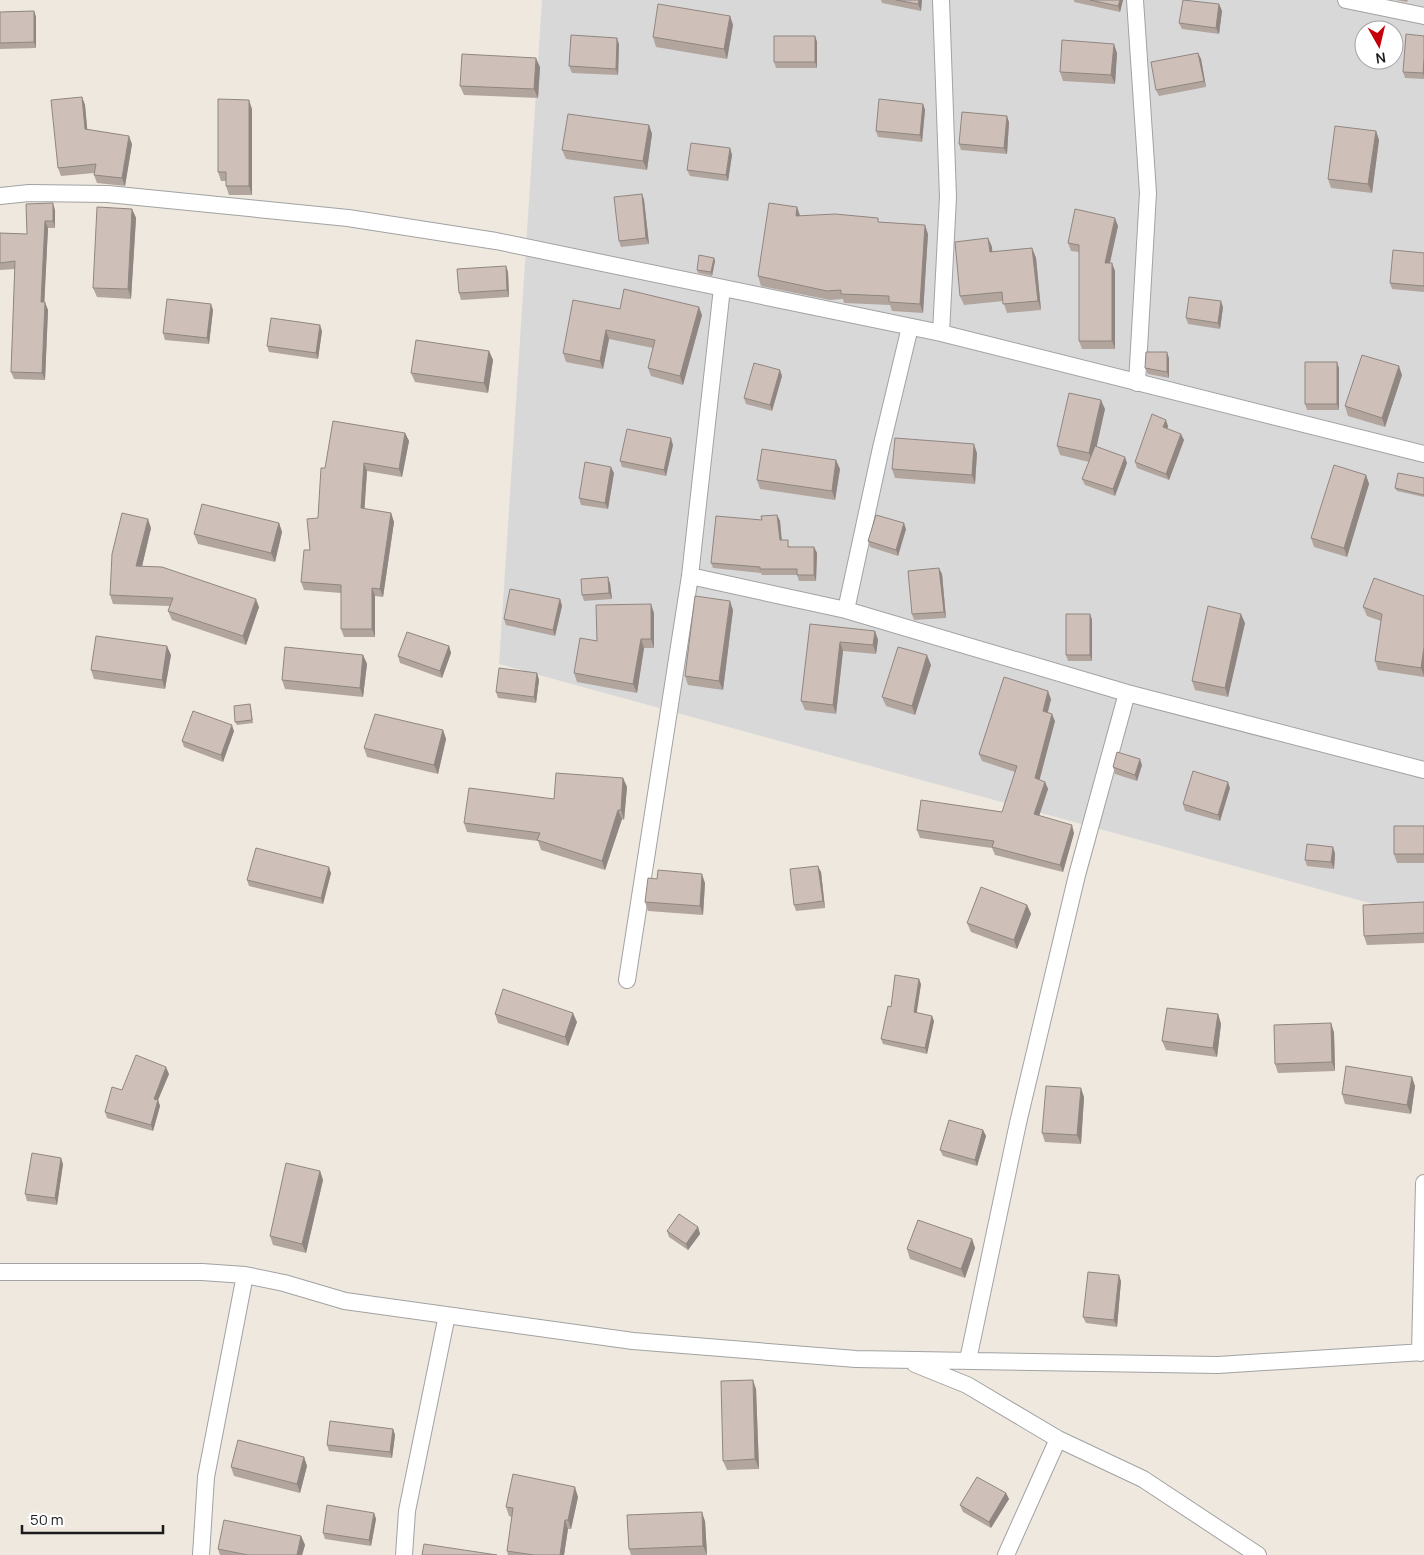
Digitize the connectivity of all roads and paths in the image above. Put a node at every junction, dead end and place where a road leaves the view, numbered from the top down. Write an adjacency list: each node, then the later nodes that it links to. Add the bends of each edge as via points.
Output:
1 (941, 0): 8 (street, via 948,197)
2 (1135, 0): 9 (street, via 1148,193)
3 (1346, 0): 4 (street)
4 (1424, 16)
5 (0, 196): 6 (street, via 108,194 348,218 496,241)
6 (722, 288): 7 (street); 11 (street)
7 (910, 327): 8 (street); 12 (street, via 880,448)
8 (941, 333): 9 (street)
9 (1137, 383): 10 (street)
10 (1424, 454)
11 (690, 576): 12 (street); 15 (street)
12 (846, 610): 13 (street)
13 (1127, 694): 14 (street); 22 (street, via 1070,903 1018,1123)
14 (1424, 770)
15 (627, 980)
16 (1424, 1182): 20 (street)
17 (0, 1272): 18 (street)
18 (245, 1275): 19 (street, via 345,1301); 24 (street, via 206,1477)
19 (447, 1315): 21 (street, via 633,1341); 25 (street, via 407,1512)
20 (1422, 1352): 22 (street, via 1218,1365)
21 (906, 1360): 22 (street); 23 (street, via 967,1385)
22 (968, 1360)
23 (1058, 1439): 26 (street); 27 (street, via 1143,1479)
24 (201, 1555)
25 (404, 1555)
26 (1006, 1555)
27 (1256, 1555)

